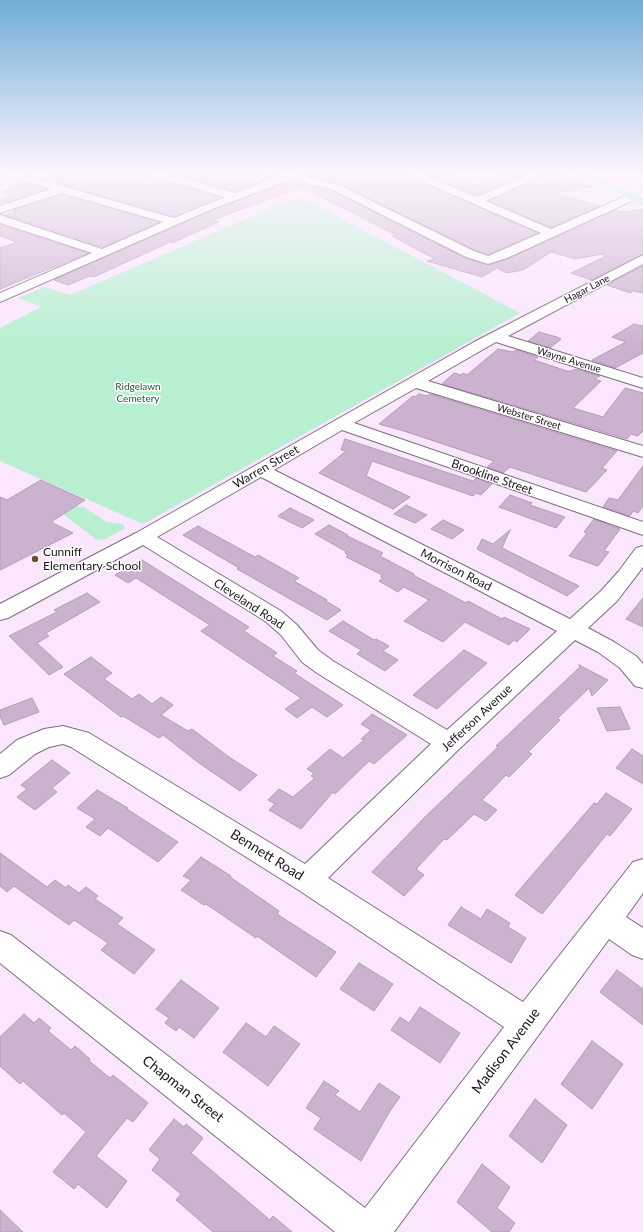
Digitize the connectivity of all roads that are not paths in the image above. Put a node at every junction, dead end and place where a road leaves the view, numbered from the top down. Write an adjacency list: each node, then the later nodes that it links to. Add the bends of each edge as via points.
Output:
1 (37, 231): 7 (street)
2 (153, 231): 7 (street)
3 (425, 231): 6 (street, via 488,260)
4 (548, 231): 6 (street)
5 (554, 231): 6 (street)
6 (551, 233)
7 (102, 253): 10 (street)
8 (643, 259): 12 (street, Hagar Lane)
9 (5, 283): 10 (street)
10 (21, 289): 11 (street)
11 (0, 298)
12 (530, 319): 13 (street, Warren Street)
13 (496, 337): 14 (street, Wayne Avenue); 15 (street, Warren Street)
14 (639, 378)
15 (415, 382): 16 (street, Warren Street); 17 (street, Webster Street)
16 (340, 424): 18 (street, Warren Street); 19 (street, Brookline Street)
17 (643, 452)
18 (261, 470): 20 (street, Warren Street); 23 (street, Morrison Road)
19 (643, 529)
20 (143, 537): 22 (street, Warren Street); 25 (street, Cleveland Road, via 273,616 289,630 310,656 326,668)
21 (643, 552): 23 (street, Jefferson Avenue, via 609,596)
22 (0, 613)
23 (573, 629): 24 (street, Morrison Road, via 628,662); 25 (street, Jefferson Avenue)
24 (643, 680)
25 (449, 743): 28 (street, Jefferson Avenue)
26 (0, 768): 28 (street, Bennett Road, via 26,747 44,738 63,735 80,740)
27 (643, 871): 29 (street, Madison Avenue)
28 (307, 880): 32 (street, Bennett Road)
29 (606, 920): 31 (street); 32 (street, Madison Avenue)
30 (0, 945): 33 (street, Chapman Street)
31 (643, 945)
32 (527, 1024): 34 (street, Madison Avenue)
33 (366, 1232)
34 (371, 1232)

